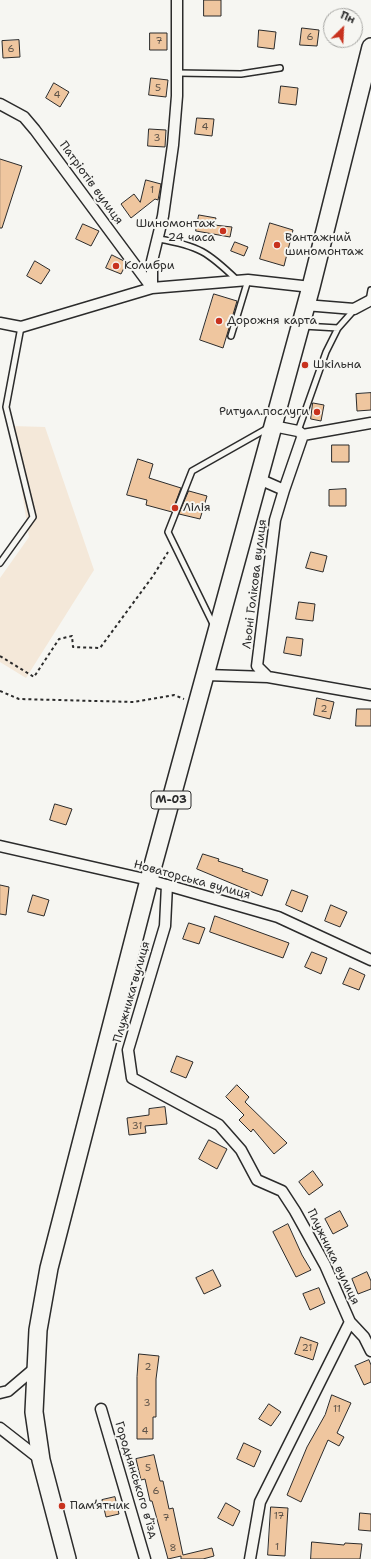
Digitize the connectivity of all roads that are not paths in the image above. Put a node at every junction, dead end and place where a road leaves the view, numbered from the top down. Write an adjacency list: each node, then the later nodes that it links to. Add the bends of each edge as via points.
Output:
1 (177, 0): 4 (street)
2 (371, 48): 8 (highway, М-03)
3 (280, 68): 4 (lane, via 222,75)
4 (177, 73): 6 (street, via 172,145)
5 (0, 104): 9 (street, Патріотів вулиця, via 24,117 35,130)
6 (159, 239): 7 (lane, via 199,249); 9 (street, via 152,260)
7 (243, 281): 8 (street); 9 (street); 18 (lane)
8 (311, 287): 12 (highway, М-03)
9 (152, 288): 16 (street)
10 (371, 290): 11 (lane)
11 (370, 301): 13 (street)
12 (306, 305): 13 (street); 15 (highway, М-03)
13 (354, 309): 17 (lane)
14 (0, 323): 16 (street)
15 (300, 326): 17 (lane); 20 (highway, М-03)
16 (22, 327): 24 (lane, via 6,407 33,517)
17 (338, 328): 21 (lane, via 326,352)
18 (231, 336)
19 (371, 424): 21 (street)
20 (273, 426): 21 (street); 22 (highway, М-03); 25 (lane, via 254,434 192,471 168,532)
21 (300, 433): 23 (street, Льоні Голікова вулиця)
22 (259, 479): 23 (street); 25 (highway, М-03)
23 (284, 490): 27 (street, Льоні Голікова вулиця, via 275,520 257,666)
24 (0, 563)
25 (217, 632): 26 (highway, М-03)
26 (206, 675): 27 (street); 30 (highway, М-03)
27 (268, 676): 28 (street)
28 (371, 694)
29 (0, 846): 30 (street, Новаторська вулиця)
30 (149, 880): 31 (street, Новаторська вулиця); 35 (highway, М-03, via 49,1268 38,1330)
31 (167, 885): 32 (street, Новаторська вулиця, via 278,917); 33 (street, Плужника вулиця, via 165,926 128,1050 132,1078 219,1125 241,1150 257,1180 282,1191 296,1210 325,1265)
32 (371, 960)
33 (350, 1322): 34 (street, Плужника вулиця, via 364,1337); 42 (street, Плужника вулиця, via 260,1502)
34 (371, 1351)
35 (35, 1368): 36 (street, via 8,1391); 39 (highway, М-03, via 34,1412)
36 (0, 1392)
37 (101, 1409): 41 (street, Городнянського в’їзд)
38 (0, 1428): 39 (street)
39 (41, 1460): 40 (highway, М-03)
40 (67, 1559)
41 (145, 1559)
42 (250, 1559)

